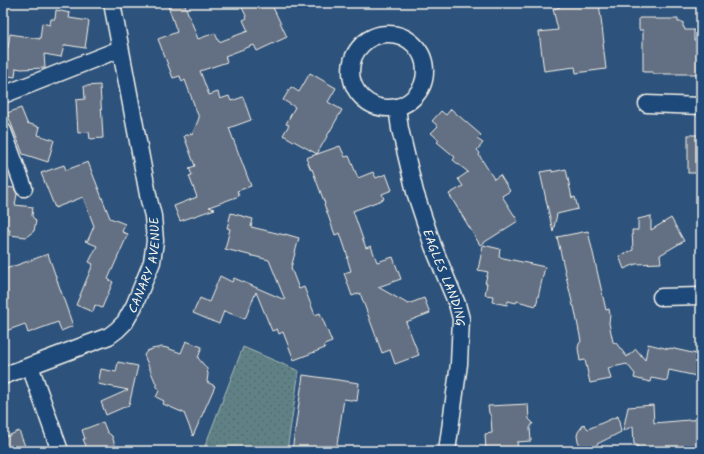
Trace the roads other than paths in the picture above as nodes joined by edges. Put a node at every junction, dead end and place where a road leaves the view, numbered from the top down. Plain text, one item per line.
1 (112, 3) edge
2 (120, 49) junction
3 (3, 95) edge
4 (647, 104) dead end
5 (701, 106) edge
6 (397, 107) junction
7 (3, 131) edge
8 (24, 188) dead end
9 (701, 296) edge
10 (661, 297) dead end
11 (30, 366) junction
12 (3, 376) edge
13 (60, 451) edge
14 (447, 451) edge

1 - 2 street, CANARY AVENUE
2 - 3 street
2 - 11 street, CANARY AVENUE
4 - 5 street
6 - 6 street
6 - 14 street, EAGLES LANDING
7 - 8 street
9 - 10 street
11 - 12 street, CANARY AVENUE
11 - 13 street

